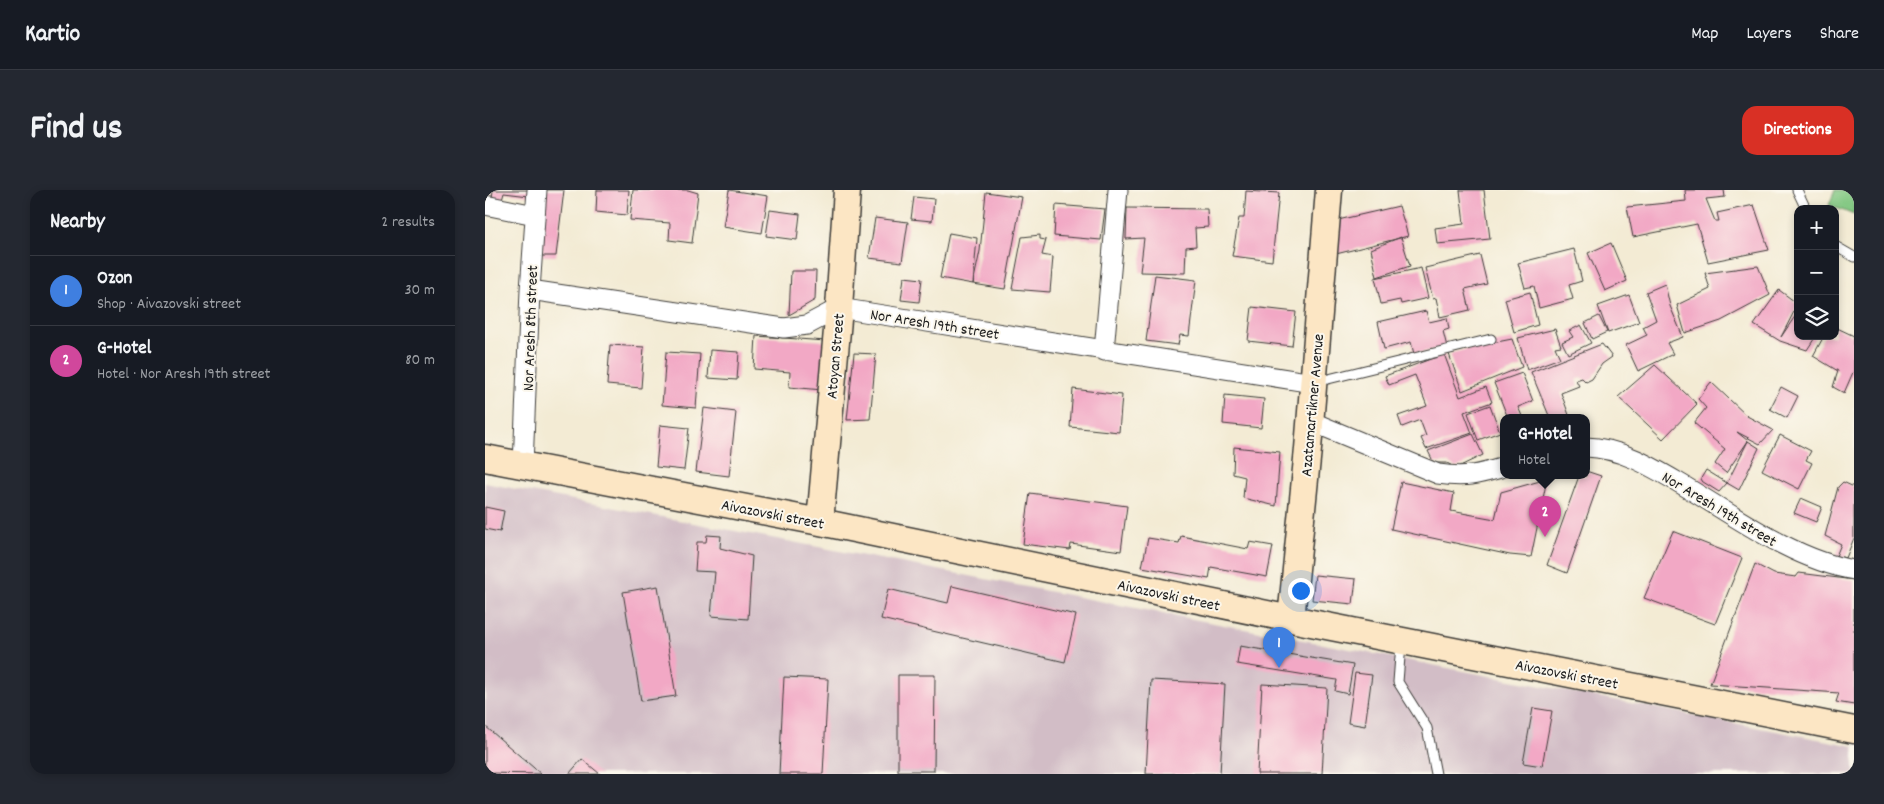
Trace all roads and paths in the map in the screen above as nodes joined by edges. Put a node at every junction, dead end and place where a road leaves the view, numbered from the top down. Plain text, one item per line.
1 (537, 190) edge
2 (847, 190) edge
3 (1118, 190) edge
4 (1329, 190) edge
5 (1797, 190) edge
6 (485, 205) edge
7 (1804, 205) edge
8 (535, 215) junction
9 (1839, 248) edge
10 (1854, 257) edge
11 (530, 290) junction
12 (839, 308) junction
13 (1491, 339) dead end
14 (1104, 351) junction
15 (1313, 383) junction
16 (1310, 421) junction
17 (1590, 446) edge
18 (485, 458) edge
19 (523, 466) junction
20 (1500, 468) edge
21 (819, 522) junction
22 (1854, 570) edge
23 (1291, 620) junction
24 (1401, 641) junction
25 (1854, 730) edge
26 (1436, 774) edge

1 - 8 street, Nor Aresh 8th street
2 - 12 main road, Atoyan Street
3 - 14 street
4 - 15 main road, Azatamartikner Avenue
5 - 7 lane
6 - 8 street
8 - 11 street, Nor Aresh 8th street
9 - 10 lane
11 - 12 street
11 - 19 street, Nor Aresh 8th street
12 - 14 street, Nor Aresh 19th street
12 - 21 main road, Atoyan Street
13 - 15 lane
14 - 15 street, Nor Aresh 19th street
15 - 16 main road, Azatamartikner Avenue
16 - 20 street
16 - 23 main road, Azatamartikner Avenue
17 - 22 street, Nor Aresh 19th street
18 - 19 main road, Aivazovski street
19 - 21 main road, Aivazovski street
21 - 23 main road, Aivazovski street
23 - 24 main road, Aivazovski street
24 - 25 main road, Aivazovski street
24 - 26 lane

